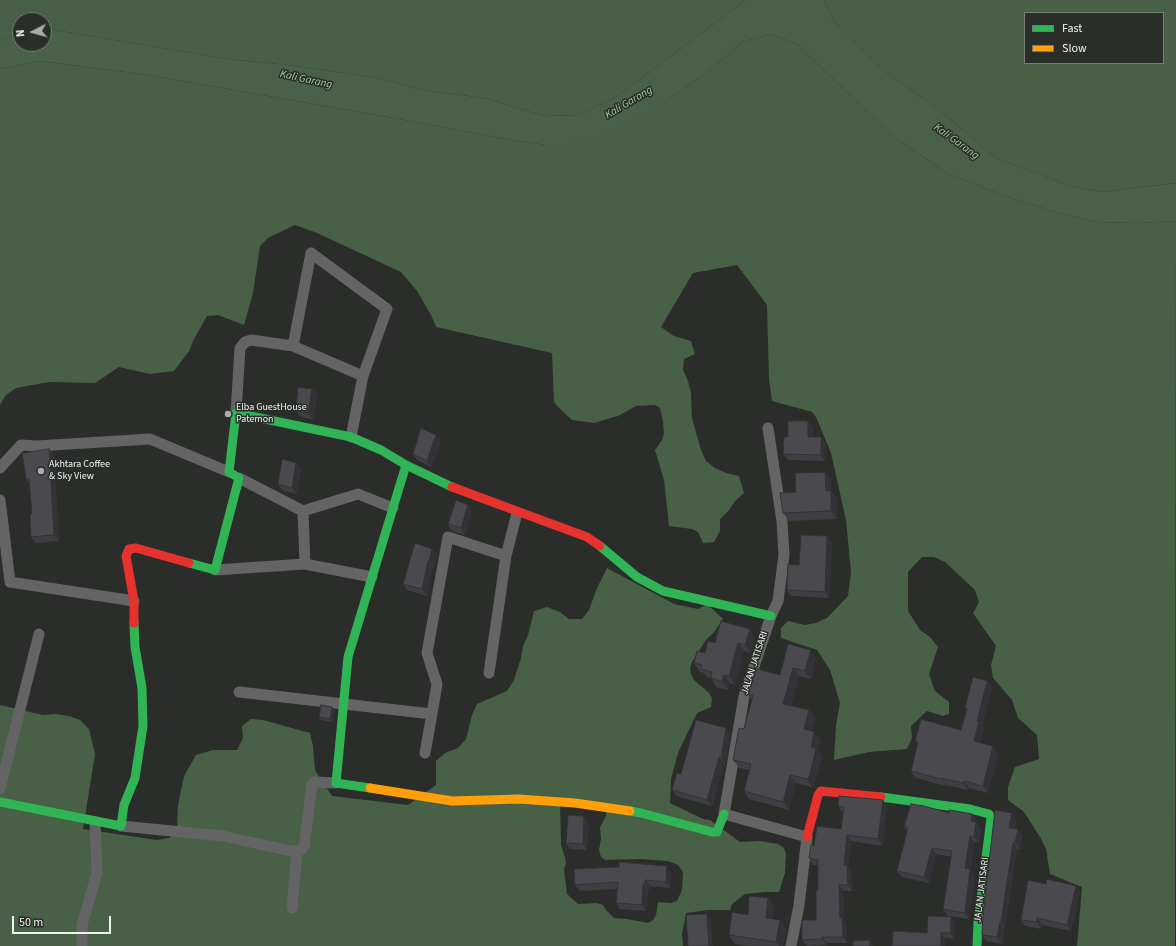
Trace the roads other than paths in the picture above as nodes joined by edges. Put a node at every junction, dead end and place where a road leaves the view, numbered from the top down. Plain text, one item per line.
1 (293, 346) junction
2 (363, 376) junction
3 (236, 413) junction
4 (768, 428) dead end
5 (351, 438) junction
6 (406, 466) junction
7 (0, 468) edge
8 (229, 472) junction
9 (239, 478) junction
10 (0, 500) edge
11 (392, 508) junction
12 (303, 511) junction
13 (517, 512) junction
14 (506, 556) junction
15 (305, 564) junction
16 (214, 570) junction
17 (372, 577) junction
18 (134, 601) junction
19 (771, 616) junction
20 (39, 634) dead end
21 (489, 673) dead end
22 (239, 692) dead end
23 (344, 704) junction
24 (432, 714) junction
25 (425, 753) dead end
26 (336, 783) junction
27 (0, 790) edge
28 (0, 802) edge
29 (724, 814) junction
30 (95, 822) junction
31 (120, 826) junction
32 (807, 837) junction
33 (297, 851) junction
34 (292, 908) dead end
35 (82, 946) edge
36 (791, 946) edge
37 (976, 946) edge

1 - 2 street
1 - 2 street
1 - 3 street
2 - 5 street
3 - 5 street
3 - 8 street
4 - 19 street, JALAN JATISARI
5 - 6 street
6 - 11 street
6 - 13 street
7 - 8 street
8 - 9 street
9 - 12 street
9 - 16 street
10 - 18 street
11 - 12 street
11 - 17 street
12 - 15 street
13 - 14 street
13 - 19 street
14 - 21 street
14 - 24 street
15 - 16 street
15 - 17 street
16 - 18 street
17 - 23 street
18 - 31 street
19 - 29 street, JALAN JATISARI
20 - 27 street
22 - 23 street
23 - 24 street
23 - 26 street
24 - 25 street
26 - 29 street
26 - 33 street
28 - 30 street
29 - 32 street
30 - 31 street
30 - 35 street
31 - 33 street
32 - 36 street, JALAN JATISARI
32 - 37 street, JALAN JATISARI
33 - 34 street

